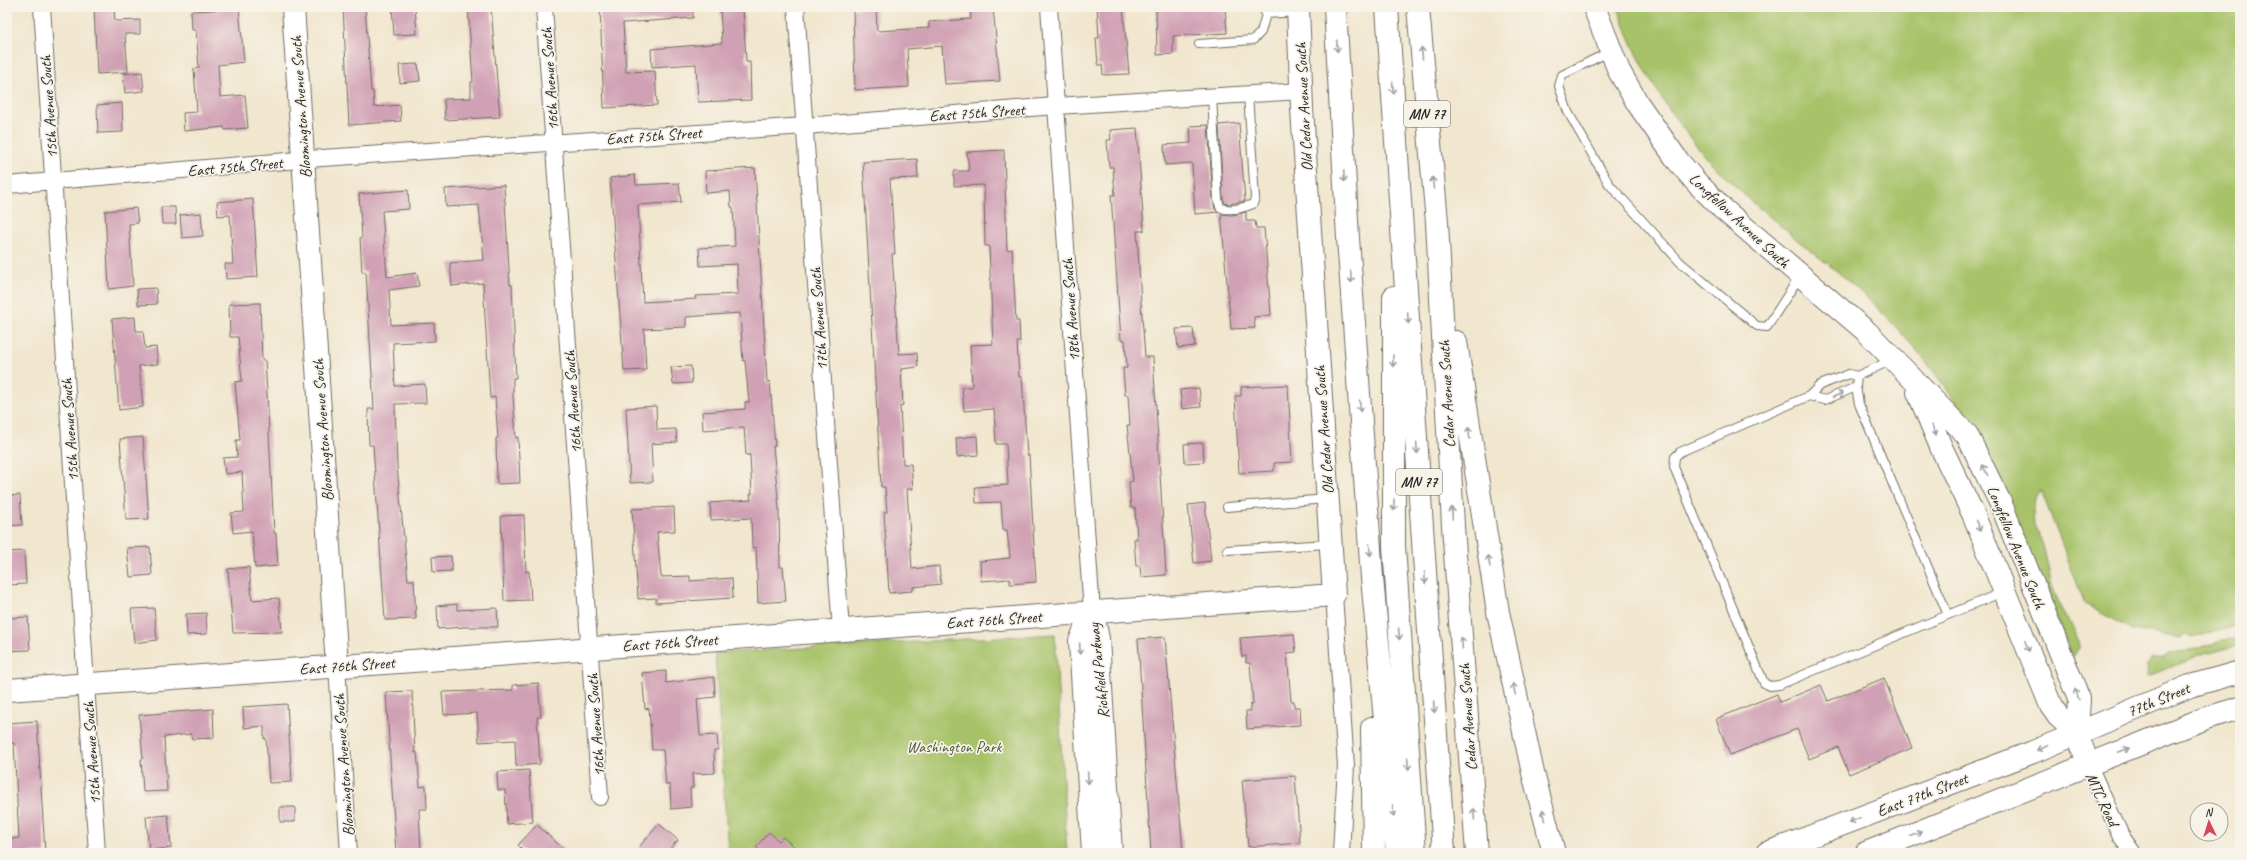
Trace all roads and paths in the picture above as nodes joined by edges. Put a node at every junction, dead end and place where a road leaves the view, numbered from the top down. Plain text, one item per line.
1 (42, 7) edge
2 (293, 7) edge
3 (544, 7) edge
4 (796, 7) edge
5 (1049, 7) edge
6 (1335, 7) edge
7 (1387, 7) edge
8 (1418, 7) edge
9 (1594, 7) edge
10 (1298, 10) edge
11 (1264, 11) edge
12 (1198, 44) dead end
13 (1611, 51) junction
14 (1301, 91) junction
15 (1248, 94) junction
16 (1212, 97) junction
17 (1056, 106) junction
18 (1395, 112) junction
19 (805, 126) junction
20 (554, 142) junction
21 (304, 160) junction
22 (53, 182) junction
23 (7, 185) edge
24 (1436, 222) junction
25 (1801, 275) junction
26 (1894, 360) junction
27 (1857, 376) junction
28 (1914, 382) junction
29 (1856, 387) junction
30 (1809, 396) junction
31 (1328, 499) junction
32 (1227, 507) dead end
33 (1330, 544) junction
34 (1227, 550) dead end
35 (1372, 577) junction
36 (2004, 591) junction
37 (1334, 595) junction
38 (1092, 612) junction
39 (1948, 615) junction
40 (841, 630) junction
41 (590, 648) junction
42 (337, 666) junction
43 (2240, 672) edge
44 (86, 684) junction
45 (7, 690) edge
46 (2240, 708) edge
47 (2077, 733) junction
48 (2088, 764) junction
49 (600, 797) dead end
50 (97, 853) edge
51 (349, 853) edge
52 (1093, 853) edge
53 (1111, 853) edge
54 (1341, 853) edge
55 (1374, 853) edge
56 (1397, 853) edge
57 (1415, 853) edge
58 (1444, 853) edge
59 (1477, 853) edge
60 (1554, 853) edge
61 (1766, 853) edge
62 (1866, 853) edge
63 (2133, 853) edge

1 - 22 street, 15th Avenue South
2 - 21 main road, Bloomington Avenue South
3 - 20 street, 16th Avenue South
4 - 19 street, 17th Avenue South
5 - 17 street, 18th Avenue South
6 -> 35 main road
7 -> 18 main road, Cedar Avenue South / MN 77
24 -> 8 main road, Cedar Avenue South / MN 77
9 - 13 main road, Longfellow Avenue South
10 - 11 lane
10 - 14 main road, Old Cedar Avenue South
11 - 12 lane
13 - 25 main road, Longfellow Avenue South
13 - 25 lane
14 - 15 street, East 75th Street
14 - 31 main road, Old Cedar Avenue South
15 - 16 street, East 75th Street
15 - 16 lane
16 - 17 street, East 75th Street
17 - 19 street, East 75th Street
17 - 38 street, 18th Avenue South
18 -> 57 main road
18 -> 58 main road, Cedar Avenue South / MN 77
19 - 20 street, East 75th Street
19 - 40 street, 17th Avenue South
20 - 21 street, East 75th Street
20 - 41 street, 16th Avenue South
21 - 22 street, East 75th Street
21 - 42 main road, Bloomington Avenue South
22 - 23 street, East 75th Street
22 - 44 street, 15th Avenue South
59 -> 24 main road, Cedar Avenue South / MN 77
60 -> 24 main road
25 - 26 main road, Longfellow Avenue South
26 - 27 lane
26 - 28 main road, Longfellow Avenue South
27 - 29 lane
27 - 30 lane
28 -> 36 main road, Longfellow Avenue South
47 -> 28 main road, Longfellow Avenue South
30 -> 29 lane
29 - 39 lane
30 - 39 lane
31 - 32 lane
31 - 33 main road, Old Cedar Avenue South
33 - 34 lane
33 - 37 main road, Old Cedar Avenue South
35 - 55 main road
35 -> 56 main road
36 - 39 lane
36 -> 47 main road, Longfellow Avenue South
37 - 38 main road, East 76th Street
37 - 54 street, Old Cedar Avenue South
38 - 40 main road, East 76th Street
38 -> 52 main road, Richfield Parkway
38 - 53 main road, Richfield Parkway
40 - 41 main road, East 76th Street
41 - 42 main road, East 76th Street
41 - 49 street, 16th Avenue South
42 - 44 main road, East 76th Street
42 - 51 street, Bloomington Avenue South
43 - 47 main road, 77th Street
44 - 45 main road, East 76th Street
44 - 50 street, 15th Avenue South
48 -> 46 main road
47 - 48 main road, Longfellow Avenue South
47 -> 61 main road, East 77th Street
62 -> 48 main road
48 - 63 street, MTC Road

